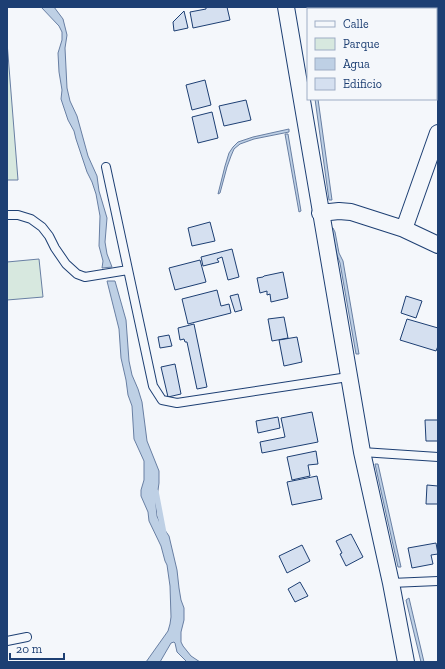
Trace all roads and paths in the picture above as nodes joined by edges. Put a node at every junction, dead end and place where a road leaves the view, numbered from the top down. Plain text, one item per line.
1 (286, 7) edge
2 (438, 132) edge
3 (106, 167) dead end
4 (320, 213) junction
5 (7, 215) edge
6 (404, 229) junction
7 (438, 245) edge
8 (128, 270) junction
9 (348, 377) junction
10 (362, 452) junction
11 (438, 457) edge
12 (438, 581) edge
13 (391, 583) junction
14 (26, 637) dead end
15 (7, 641) edge
16 (406, 662) edge

1 - 4 street
2 - 6 street
3 - 8 lane
4 - 6 street
4 - 9 street
5 - 8 lane
6 - 7 street
8 - 9 lane
9 - 10 street
10 - 11 lane
10 - 13 street
12 - 13 lane
13 - 16 street
14 - 15 lane

